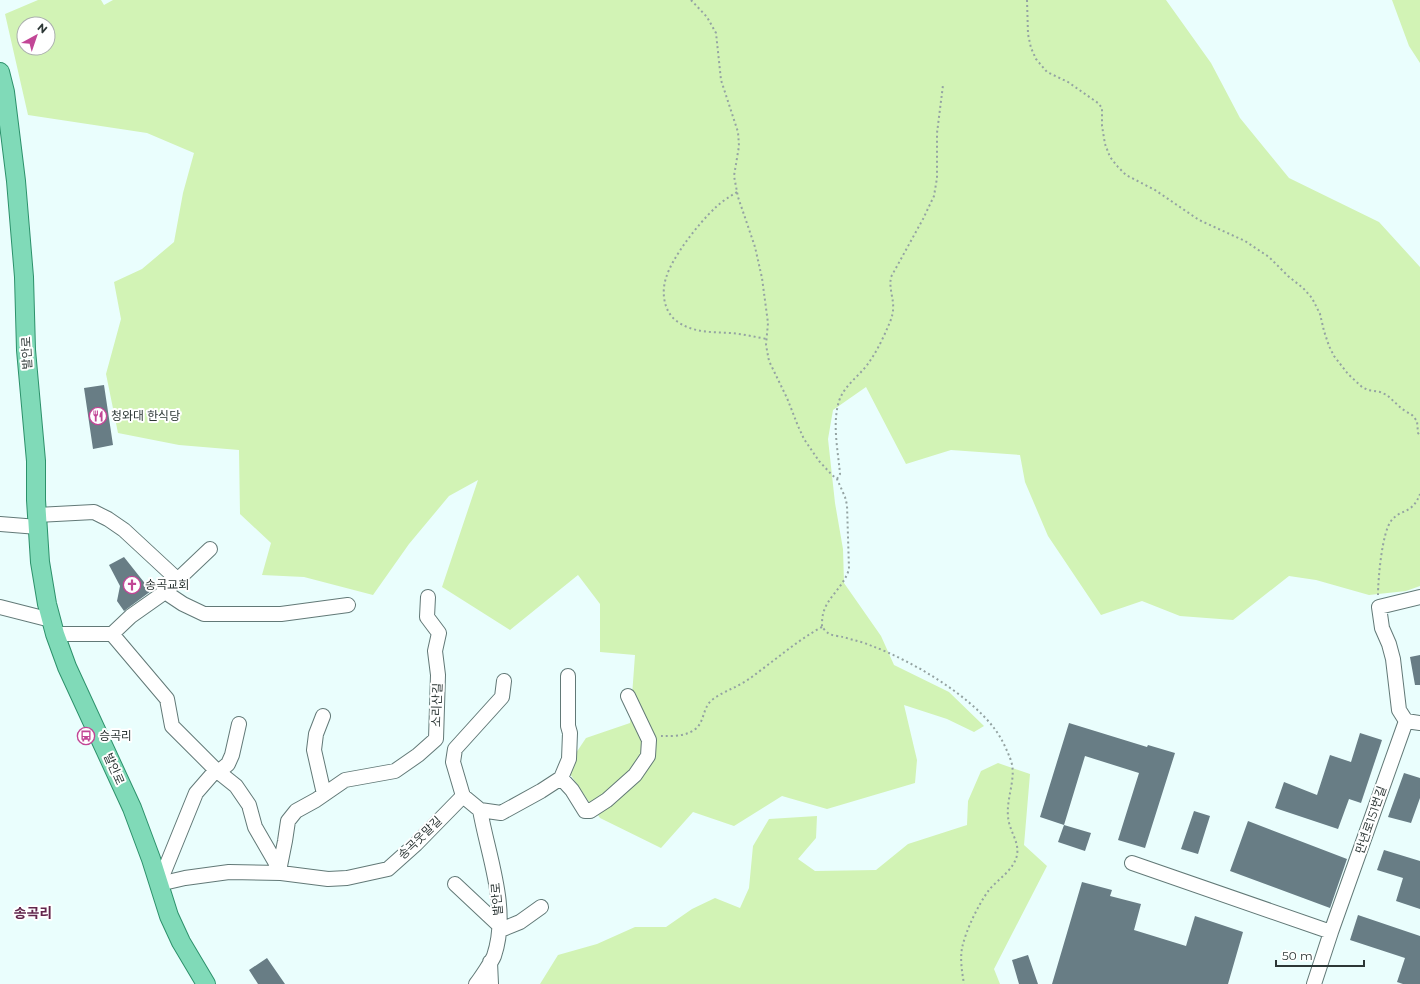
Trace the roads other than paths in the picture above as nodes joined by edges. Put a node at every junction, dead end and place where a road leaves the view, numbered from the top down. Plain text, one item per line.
1 (0, 72) edge
2 (37, 521) junction
3 (0, 524) edge
4 (210, 548) dead end
5 (178, 580) junction
6 (166, 592) junction
7 (428, 597) dead end
8 (1420, 597) edge
9 (348, 605) dead end
10 (0, 607) edge
11 (53, 627) junction
12 (112, 634) junction
13 (568, 676) dead end
14 (504, 681) dead end
15 (628, 696) dead end
16 (323, 716) dead end
17 (1406, 721) junction
18 (1420, 723) edge
19 (239, 724) dead end
20 (216, 770) junction
21 (561, 778) junction
22 (324, 794) junction
23 (462, 796) junction
24 (480, 810) junction
25 (1132, 863) dead end
26 (281, 873) junction
27 (159, 884) junction
28 (455, 884) dead end
29 (541, 907) dead end
30 (500, 924) junction
31 (1332, 932) junction
32 (490, 961) junction
33 (206, 984) edge
34 (476, 984) edge
35 (491, 984) edge
36 (1314, 984) edge

1 - 2 main road, 발안로
2 - 3 street
2 - 5 street
2 - 11 main road, 발안로
4 - 5 street
5 - 6 street
6 - 9 street
6 - 12 street
7 - 22 street, 소리산길
8 - 17 street
10 - 11 street
11 - 12 street
11 - 27 main road, 발안로
12 - 20 street
13 - 21 street
14 - 23 street
15 - 21 street
16 - 22 street
17 - 18 street
17 - 31 street, 만년로151번길
19 - 20 street
20 - 26 street
20 - 27 street
21 - 24 street
22 - 26 street, 소리산길
23 - 24 street
23 - 26 street, 송곡웃말길
24 - 30 street, 발안로
25 - 31 street
26 - 27 street, 송곡웃말길
27 - 33 main road, 발안로
28 - 30 street
29 - 30 street
30 - 32 street, 발안로
31 - 36 street, 만년로151번길
32 - 34 street, 발안로
32 - 35 street

